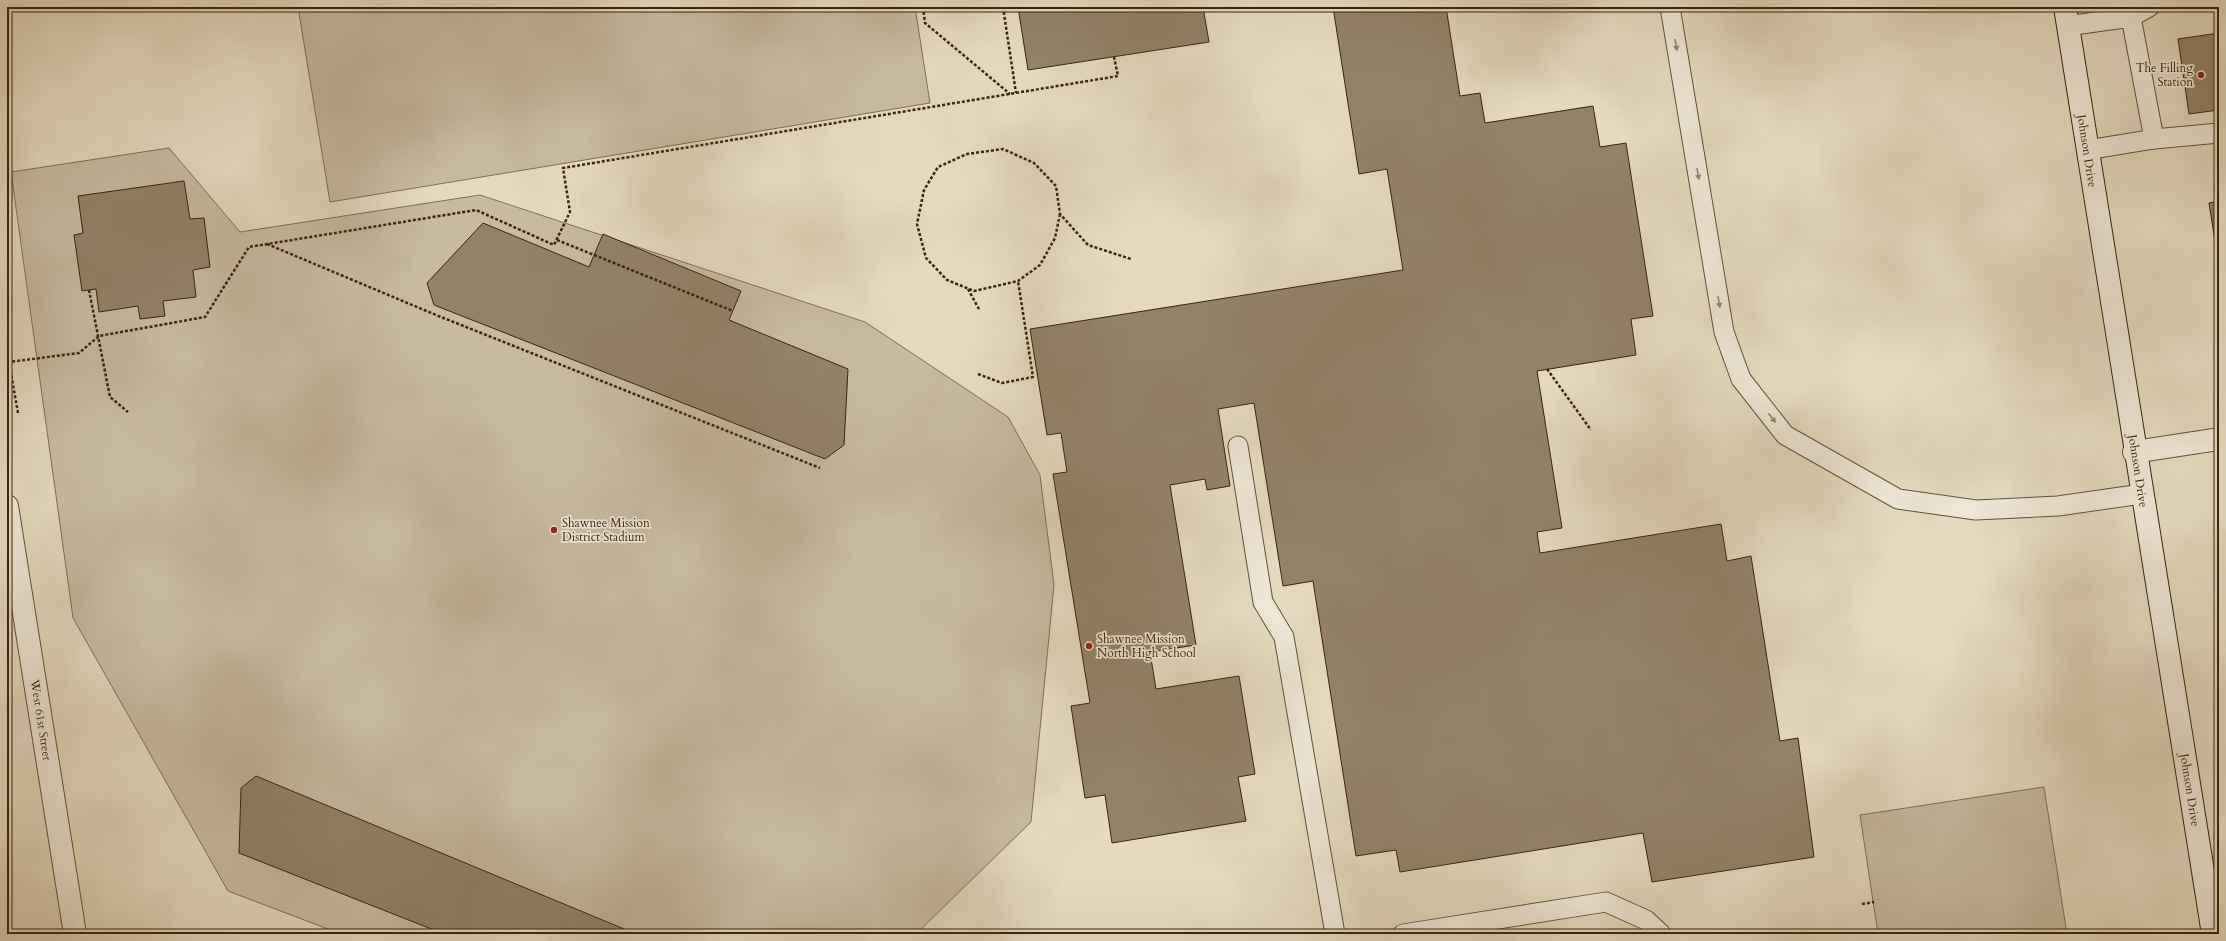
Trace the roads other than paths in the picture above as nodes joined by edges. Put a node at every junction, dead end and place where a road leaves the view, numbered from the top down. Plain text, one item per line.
1 (1670, 7) edge
2 (2149, 7) edge
3 (2066, 16) edge
4 (2131, 17) junction
5 (2219, 134) edge
6 (2154, 139) junction
7 (2087, 150) junction
8 (2219, 439) edge
9 (1238, 446) dead end
10 (2134, 452) junction
11 (2142, 494) junction
12 (7, 506) edge
13 (75, 934) edge
14 (1335, 934) edge
15 (1403, 934) edge
16 (1661, 934) edge
17 (2213, 934) edge

1 -> 11 lane
2 - 4 lane
3 - 4 lane
3 - 7 main road, Johnson Drive
4 - 6 lane
5 - 6 lane
6 - 7 lane
7 - 10 main road, Johnson Drive
8 - 10 main road
9 - 14 lane
10 - 11 main road, Johnson Drive
11 - 17 main road, Johnson Drive
12 - 13 main road, West 61st Street
15 - 16 lane

